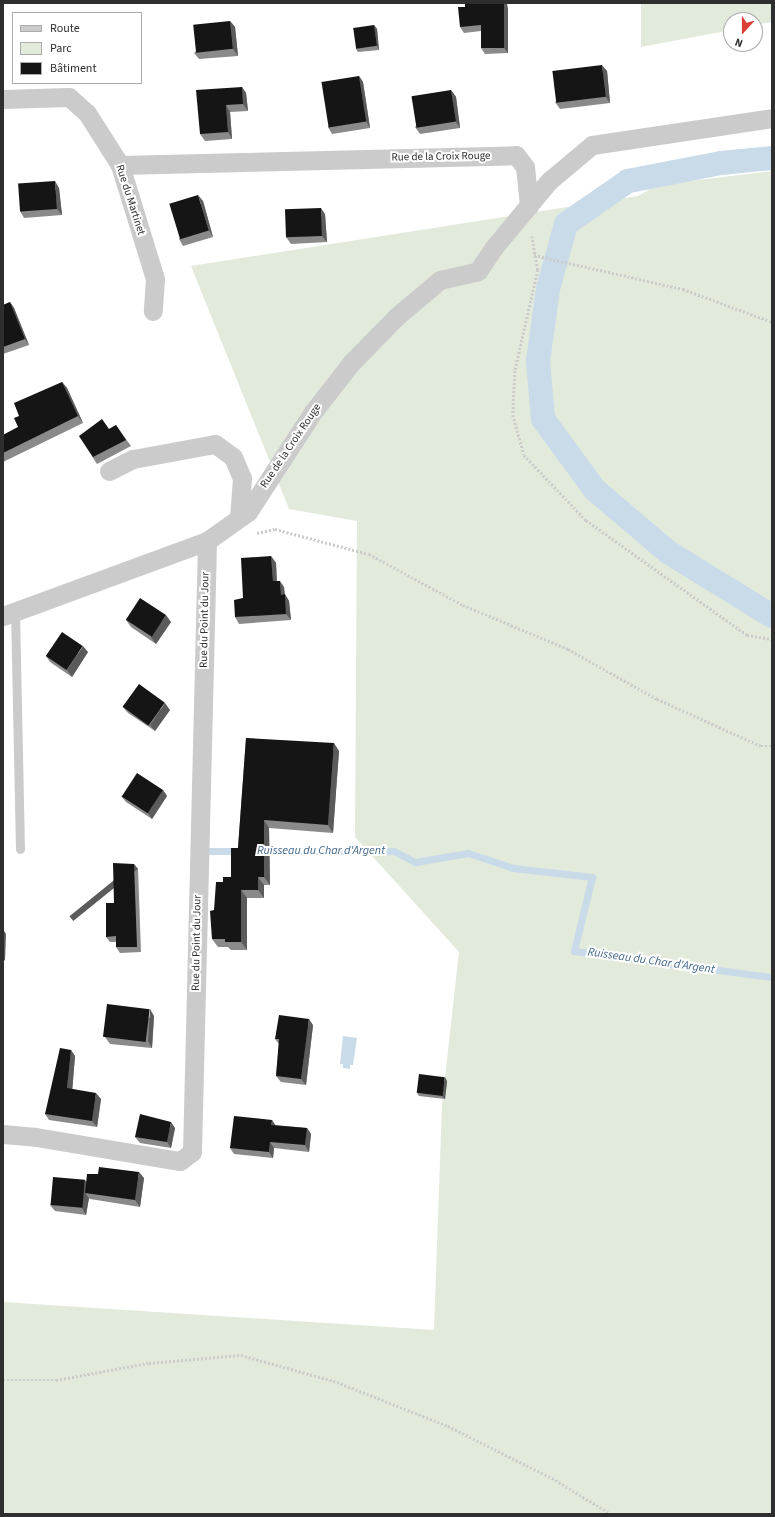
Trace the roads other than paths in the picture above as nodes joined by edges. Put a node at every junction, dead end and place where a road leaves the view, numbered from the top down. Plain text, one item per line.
1 (3, 99) edge
2 (772, 118) edge
3 (120, 165) junction
4 (529, 206) junction
5 (153, 311) dead end
6 (109, 471) dead end
7 (232, 523) junction
8 (207, 541) junction
9 (9, 613) edge
10 (20, 849) dead end
11 (3, 1134) edge

1 - 3 street, Rue du Martinet
2 - 4 street, Rue de la Croix Rouge
3 - 4 street, Rue de la Croix Rouge
3 - 5 street, Rue du Martinet
4 - 7 street, Rue de la Croix Rouge
6 - 7 street
7 - 8 street, Rue de la Croix Rouge
8 - 9 street, Rue de la Croix Rouge
8 - 11 street, Rue du Point du Jour
9 - 10 lane

